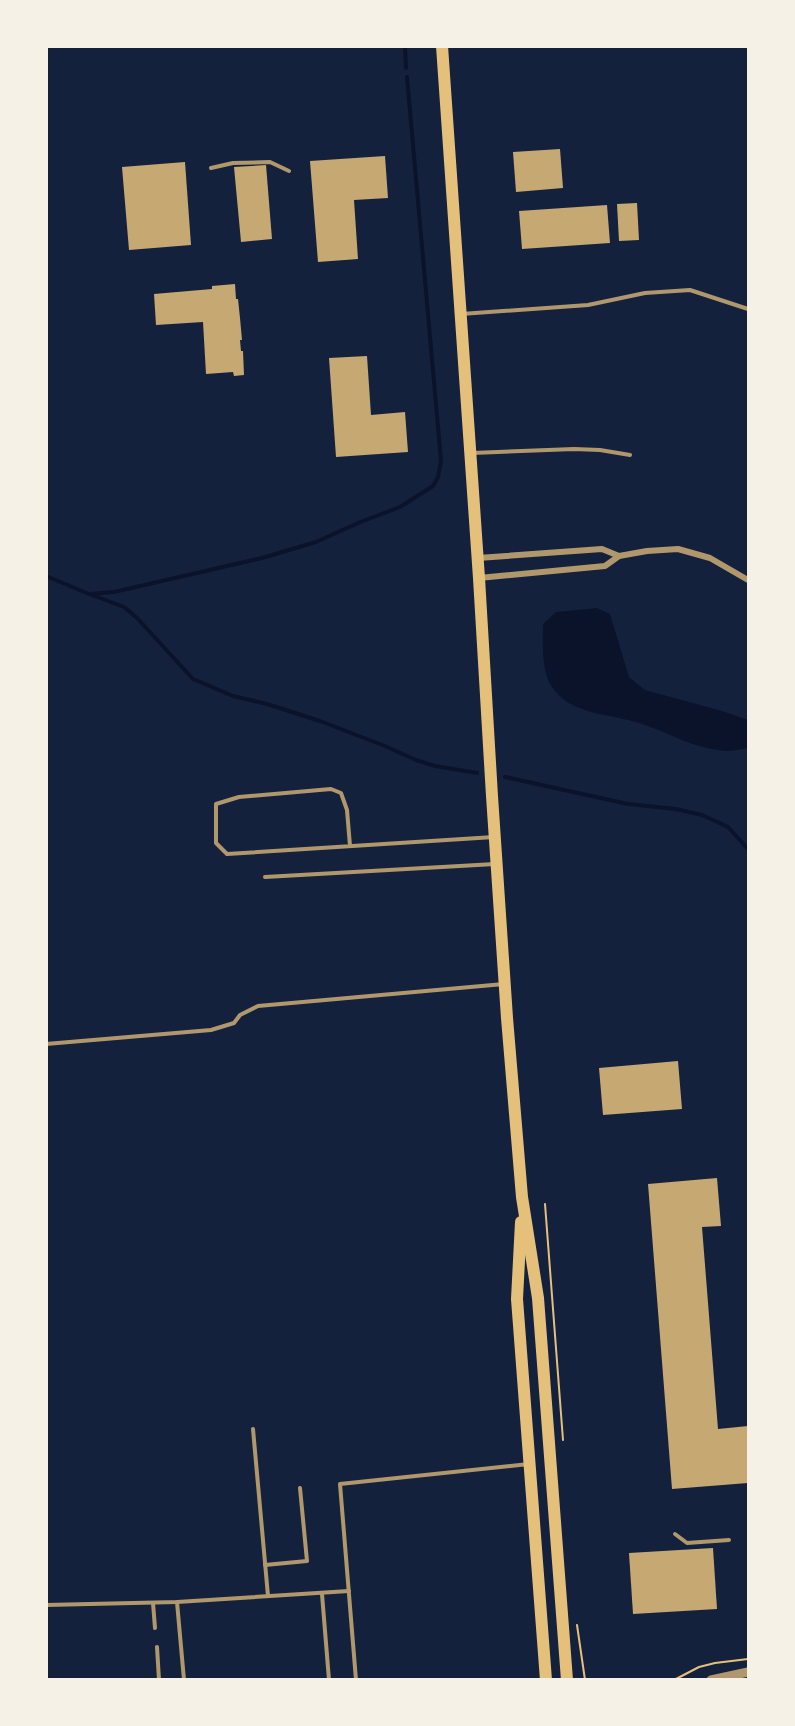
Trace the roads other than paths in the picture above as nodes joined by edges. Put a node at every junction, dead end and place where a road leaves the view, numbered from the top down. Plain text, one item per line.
1 (442, 46) edge
2 (211, 168) dead end
3 (289, 171) dead end
4 (748, 309) edge
5 (461, 314) junction
6 (470, 453) junction
7 (630, 455) dead end
8 (619, 556) junction
9 (478, 558) junction
10 (479, 578) junction
11 (748, 580) edge
12 (495, 837) junction
13 (350, 846) junction
14 (496, 864) junction
15 (265, 877) dead end
16 (504, 984) junction
17 (46, 1044) edge
18 (522, 1197) junction
19 (253, 1429) dead end
20 (529, 1463) junction
21 (300, 1488) dead end
22 (675, 1534) dead end
23 (729, 1540) dead end
24 (265, 1564) junction
25 (349, 1591) junction
26 (322, 1593) junction
27 (268, 1596) junction
28 (177, 1602) junction
29 (153, 1603) junction
30 (46, 1605) edge
31 (155, 1628) dead end
32 (157, 1647) dead end
33 (748, 1672) edge
34 (159, 1680) edge
35 (184, 1680) edge
36 (329, 1680) edge
37 (356, 1680) edge
38 (546, 1680) edge
39 (567, 1680) edge
40 (711, 1680) edge

1 - 5 main road
2 - 3 lane
4 - 5 lane
5 - 6 main road
6 - 7 lane
6 - 9 main road
8 - 9 street
8 - 10 street
8 - 11 street
9 - 10 main road
10 - 12 main road
12 - 13 lane
12 - 14 main road
13 - 13 lane
14 - 15 lane
14 - 16 main road
16 - 17 lane
16 - 18 main road
18 - 20 main road
18 - 39 main road
19 - 24 lane
20 - 25 lane
20 - 38 main road
21 - 24 lane
22 - 23 lane
24 - 27 lane
25 - 26 lane
25 - 37 lane
26 - 27 lane
26 - 36 lane
27 - 28 lane
28 - 29 lane
28 - 35 lane
29 - 30 lane
29 - 31 lane
32 - 34 lane
33 - 40 street

